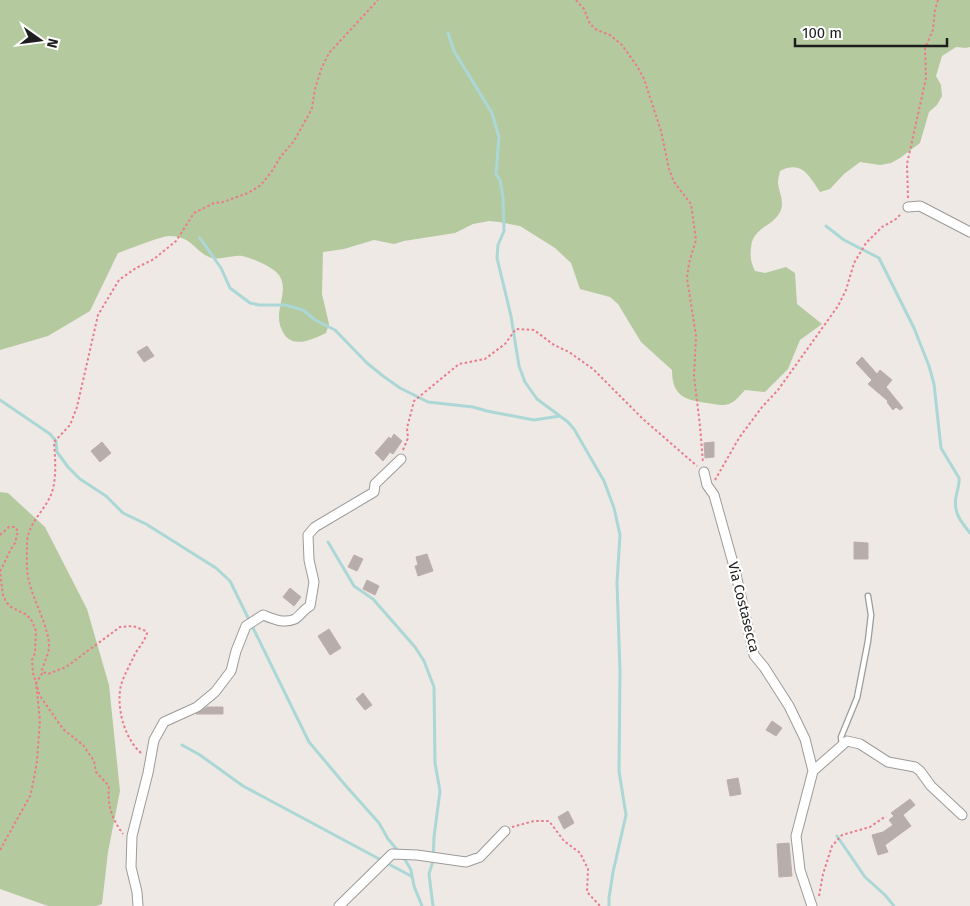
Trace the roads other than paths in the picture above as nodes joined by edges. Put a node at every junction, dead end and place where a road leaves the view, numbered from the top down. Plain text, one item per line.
1 (908, 207) road end
2 (970, 232) edge
3 (401, 459) road end
4 (704, 472) road end
5 (868, 596) dead end
6 (842, 744) junction
7 (813, 771) junction
8 (962, 815) dead end
9 (505, 831) road end
10 (816, 903) edge
11 (138, 906) edge
12 (339, 906) edge

1 - 2 street
3 - 11 street
4 - 7 street, Via Costasecca
5 - 6 lane
6 - 7 street
6 - 8 street
7 - 10 street, Via Costasecca
9 - 12 street

